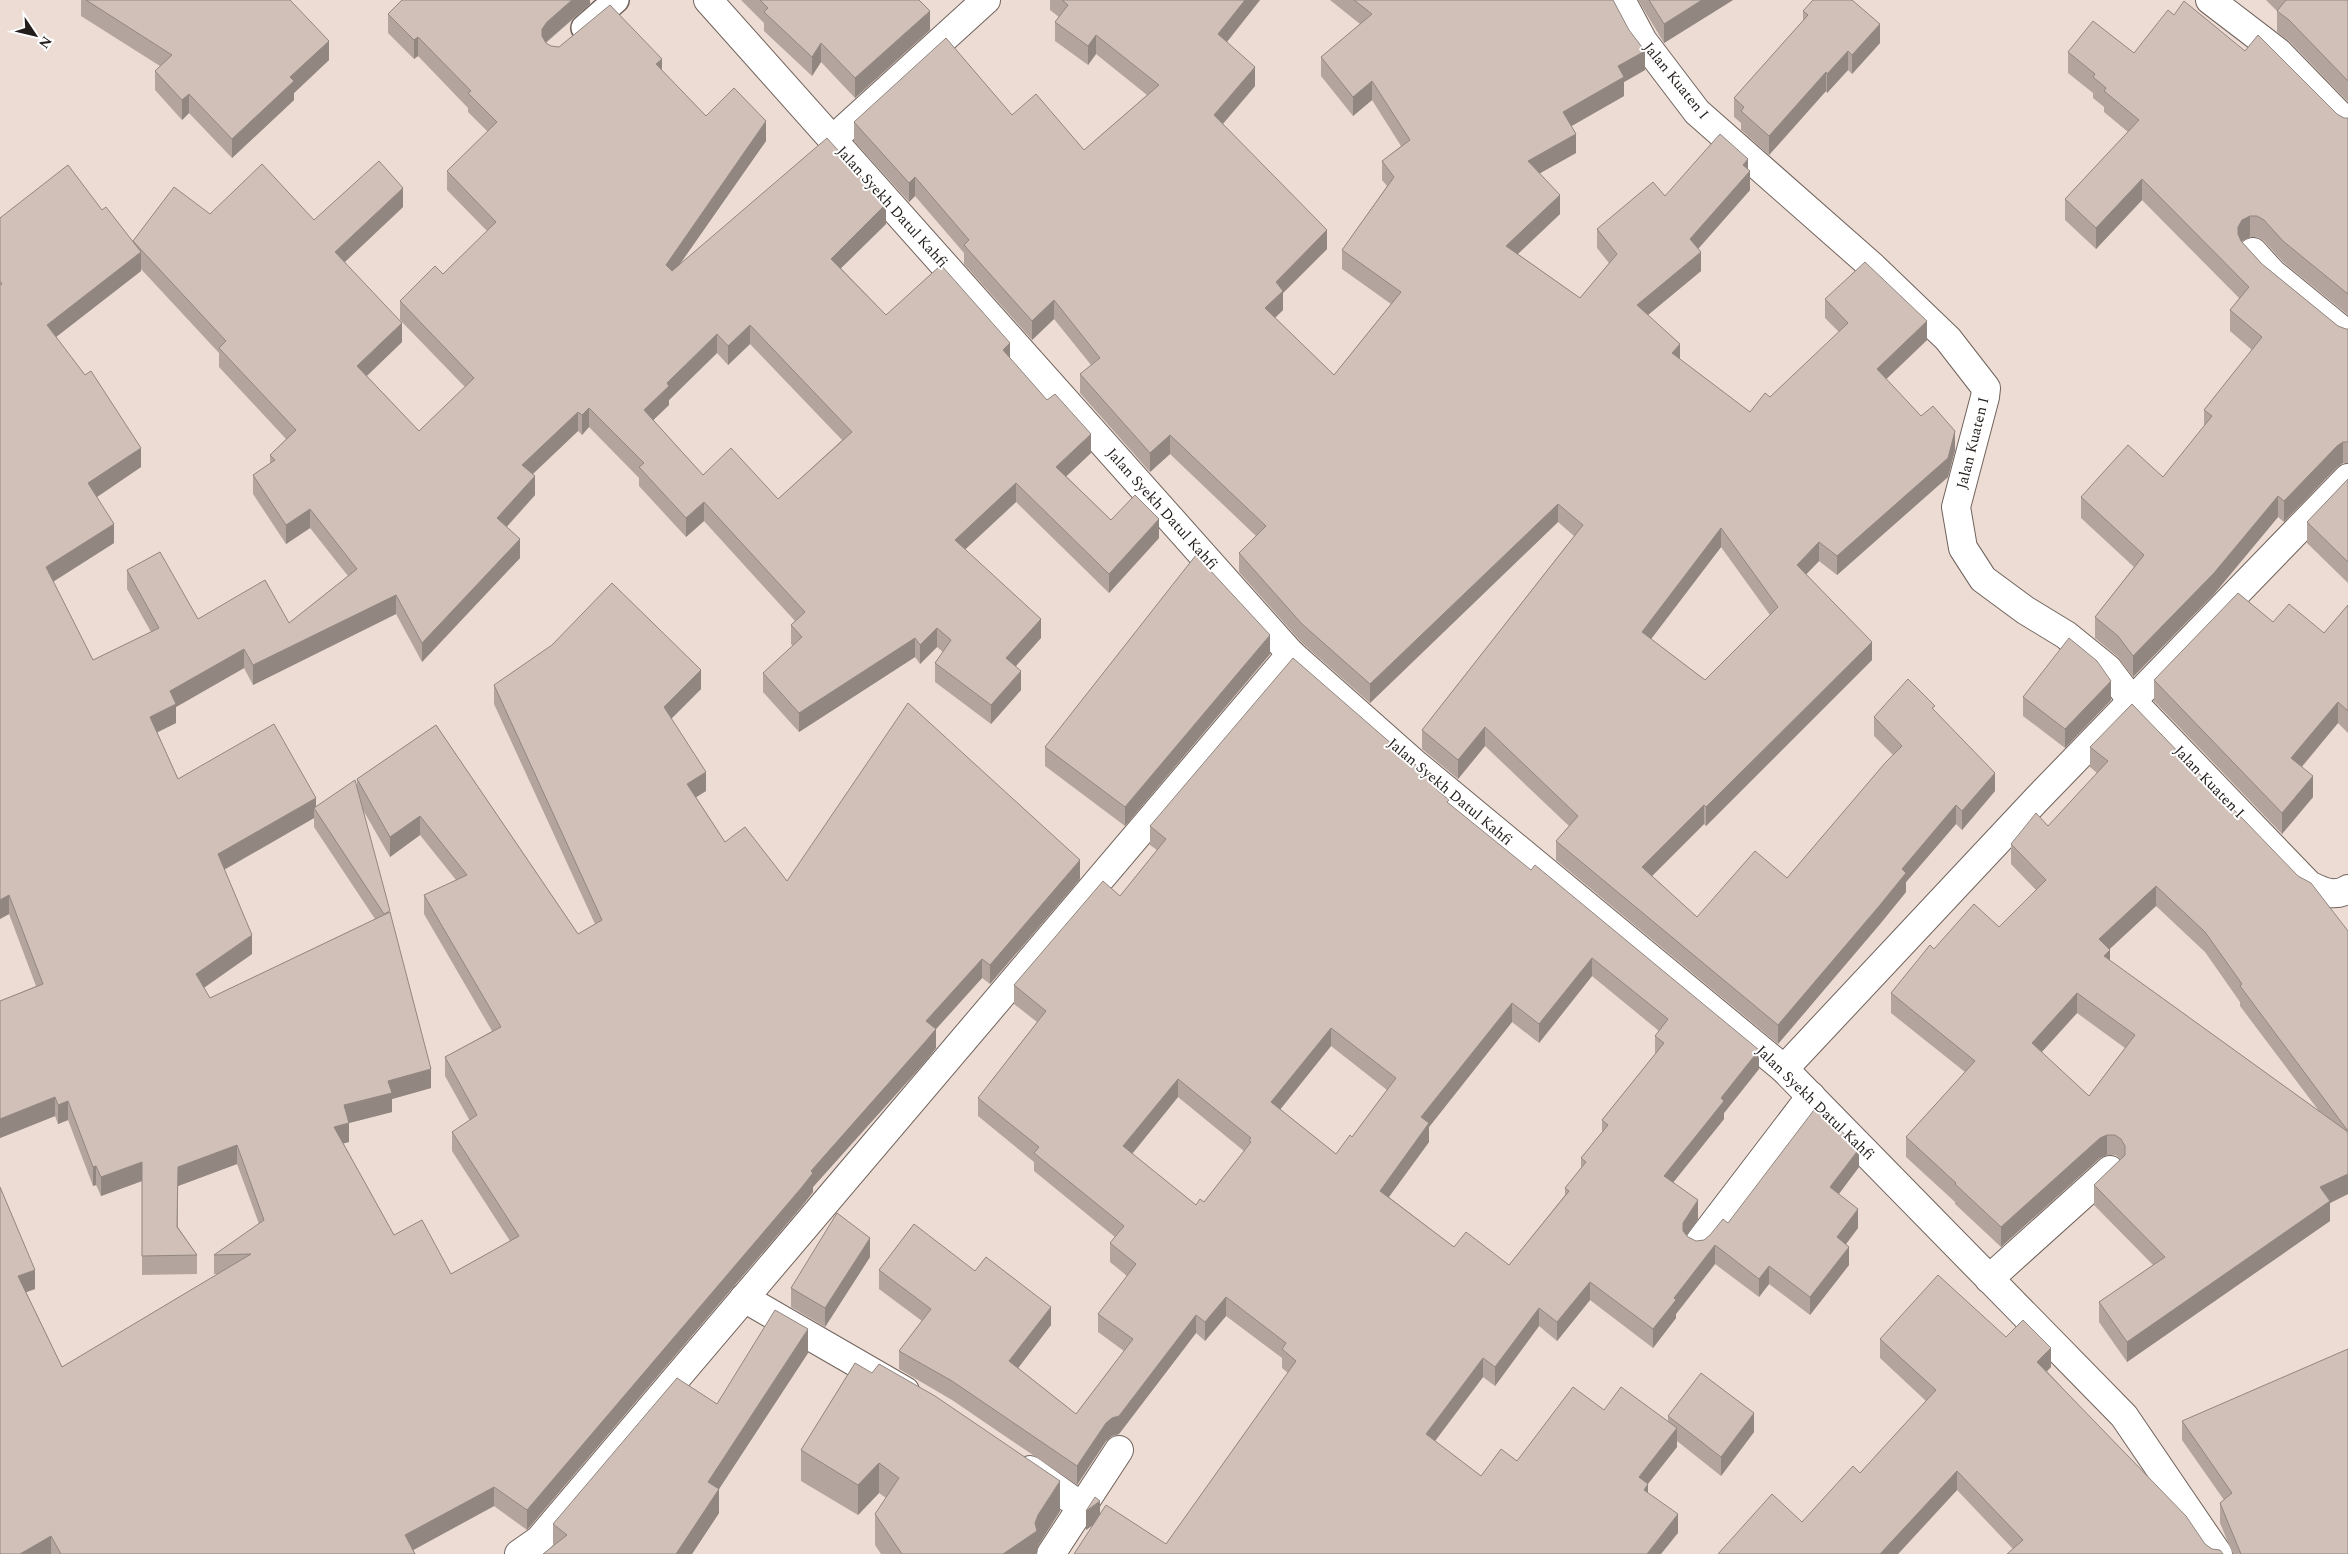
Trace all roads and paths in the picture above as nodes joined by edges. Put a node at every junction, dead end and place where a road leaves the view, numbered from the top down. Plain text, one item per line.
1 (616, 0) edge
2 (708, 0) edge
3 (986, 0) edge
4 (1621, 0) edge
5 (2210, 0) edge
6 (564, 45) edge
7 (2348, 124) edge
8 (832, 140) junction
9 (2253, 252) edge
10 (2348, 335) edge
11 (2348, 478) edge
12 (1291, 654) junction
13 (2132, 701) junction
14 (2348, 890) edge
15 (1784, 1069) junction
16 (1811, 1096) junction
17 (2110, 1170) edge
18 (1698, 1244) edge
19 (1989, 1279) junction
20 (744, 1298) junction
21 (927, 1403) edge
22 (1119, 1450) dead end
23 (1008, 1456) edge
24 (1082, 1507) junction
25 (519, 1554) edge
26 (1052, 1554) edge
27 (2218, 1554) edge

1 - 6 lane
2 - 8 street, Jalan Syekh Datul Kahfi
3 - 8 street
4 - 13 street, Jalan Kuaten I
5 - 7 street
8 - 12 street, Jalan Syekh Datul Kahfi
9 - 10 street
11 - 13 street
12 - 15 street, Jalan Syekh Datul Kahfi
12 - 20 street
13 - 14 street, Jalan Kuaten I
13 - 15 street
15 - 16 street, Jalan Syekh Datul Kahfi
16 - 18 street
16 - 19 street, Jalan Syekh Datul Kahfi
17 - 19 street
19 - 27 street, Jalan Syekh Datul Kahfi
20 - 21 street
20 - 25 street
22 - 24 street
23 - 24 street
24 - 26 street

